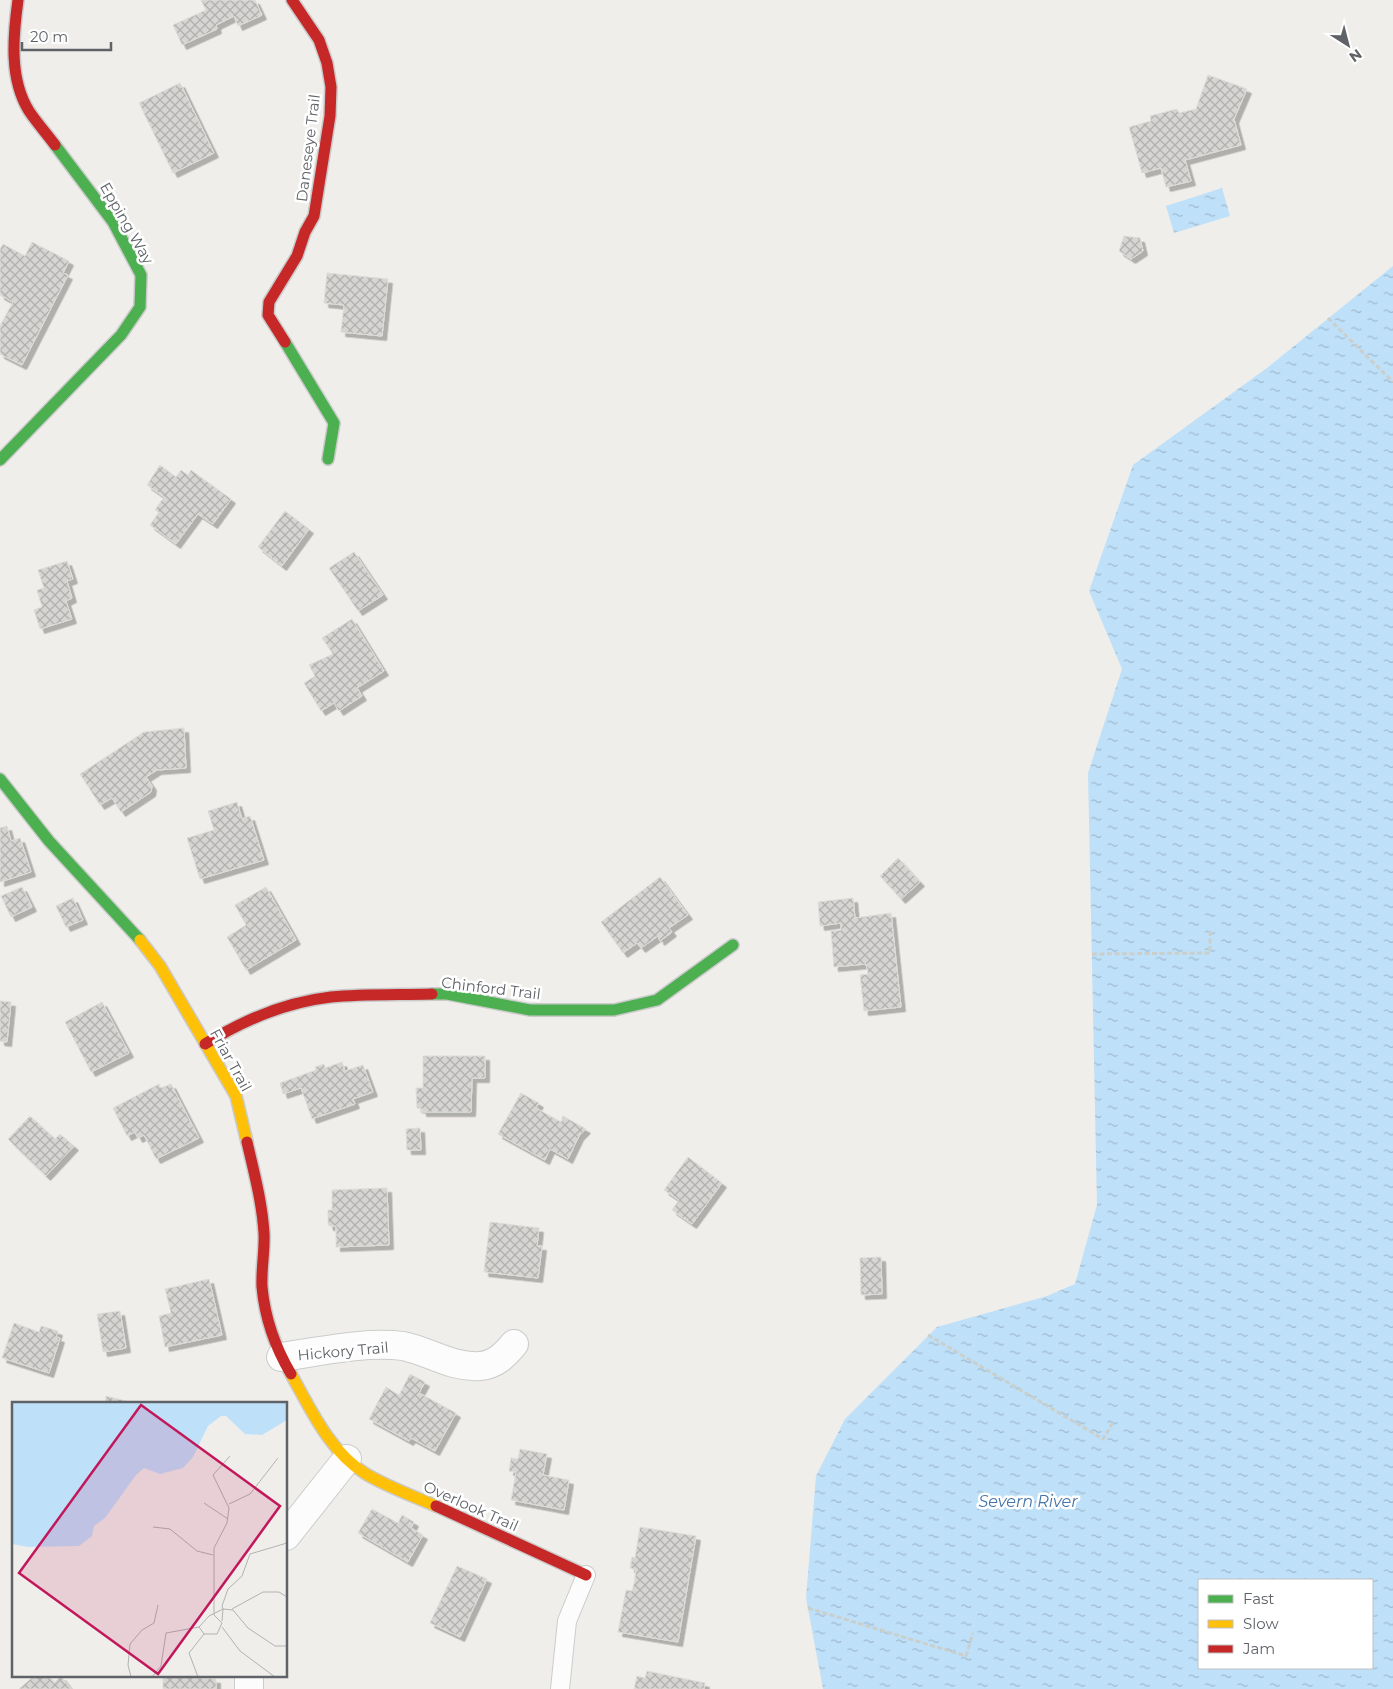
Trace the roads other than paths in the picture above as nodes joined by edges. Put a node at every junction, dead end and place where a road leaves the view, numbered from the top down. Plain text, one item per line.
1 (18, 0) edge
2 (292, 0) edge
3 (328, 459) dead end
4 (0, 460) edge
5 (0, 779) edge
6 (733, 945) dead end
7 (205, 1044) junction
8 (514, 1344) dead end
9 (281, 1357) junction
10 (347, 1459) junction
11 (288, 1533) edge
12 (586, 1575) joint
13 (249, 1676) edge
14 (249, 1689) edge
15 (560, 1689) edge

1 - 4 street, Epping Way
2 - 3 street, Daneseye Trail
5 - 7 street, Friar Trail
6 - 7 street, Chinford Trail
7 - 9 street, Friar Trail
8 - 9 street, Hickory Trail
9 - 10 street, Friar Trail
10 - 11 street
10 - 12 street, Overlook Trail
12 - 15 lane
13 - 14 street

